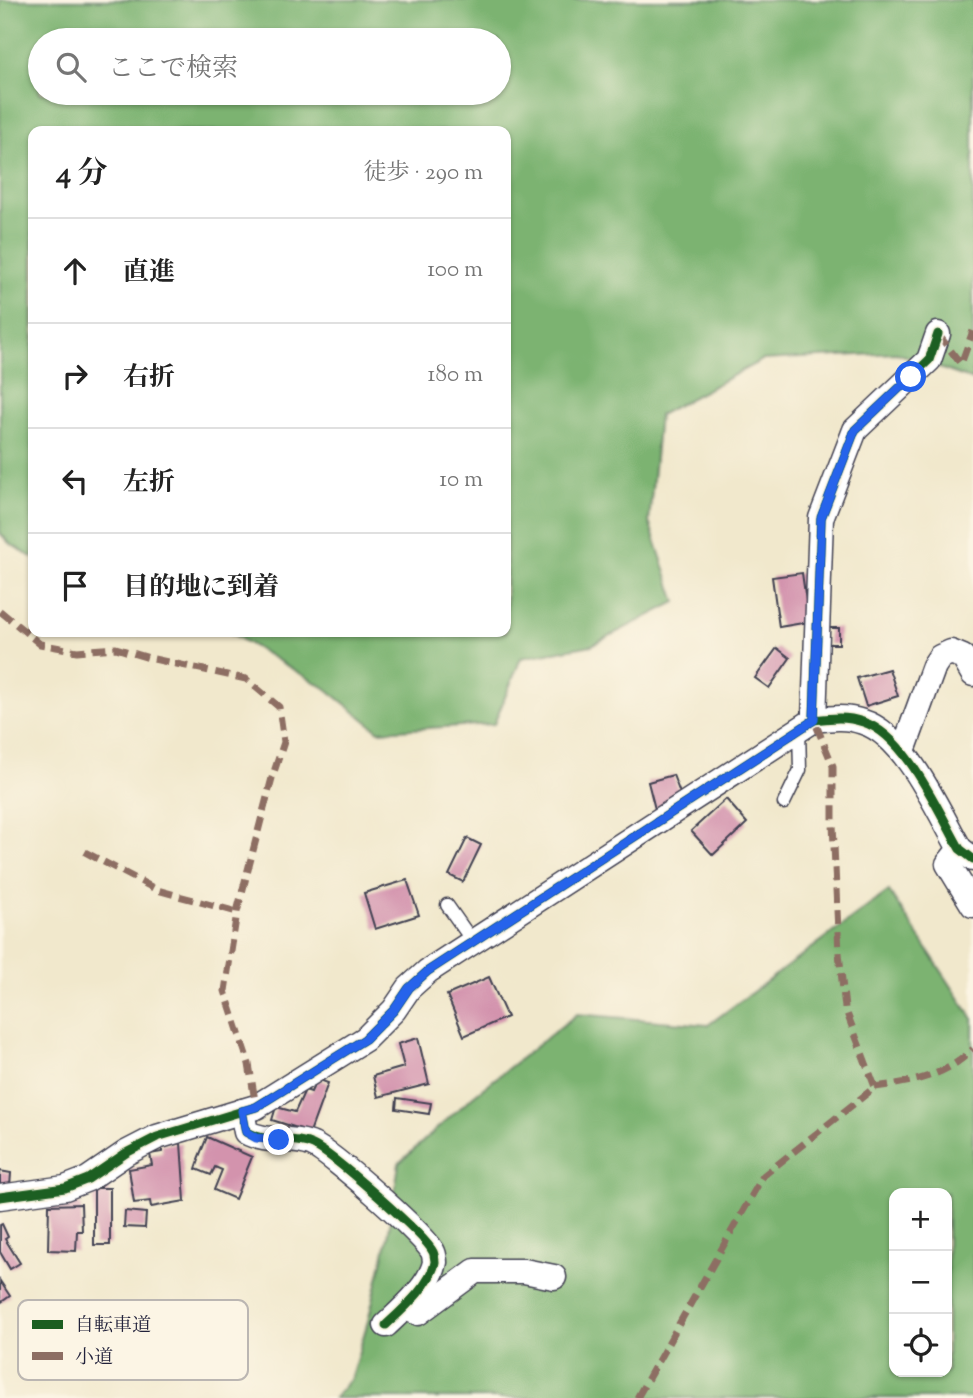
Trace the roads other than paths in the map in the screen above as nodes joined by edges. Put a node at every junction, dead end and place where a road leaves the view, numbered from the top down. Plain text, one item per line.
1 (938, 334) dead end
2 (973, 674) edge
3 (807, 724) junction
4 (903, 751) junction
5 (784, 803) dead end
6 (966, 854) edge
7 (447, 905) dead end
8 (973, 905) edge
9 (473, 942) junction
10 (242, 1111) junction
11 (0, 1197) edge
12 (554, 1277) dead end
13 (404, 1308) junction
14 (386, 1325) dead end

1 - 3 street
2 - 4 street
3 - 4 street
3 - 5 lane
3 - 9 street
4 - 6 street
6 - 8 street
7 - 9 lane
9 - 10 street
10 - 11 street
10 - 13 street
12 - 13 street
13 - 14 street

